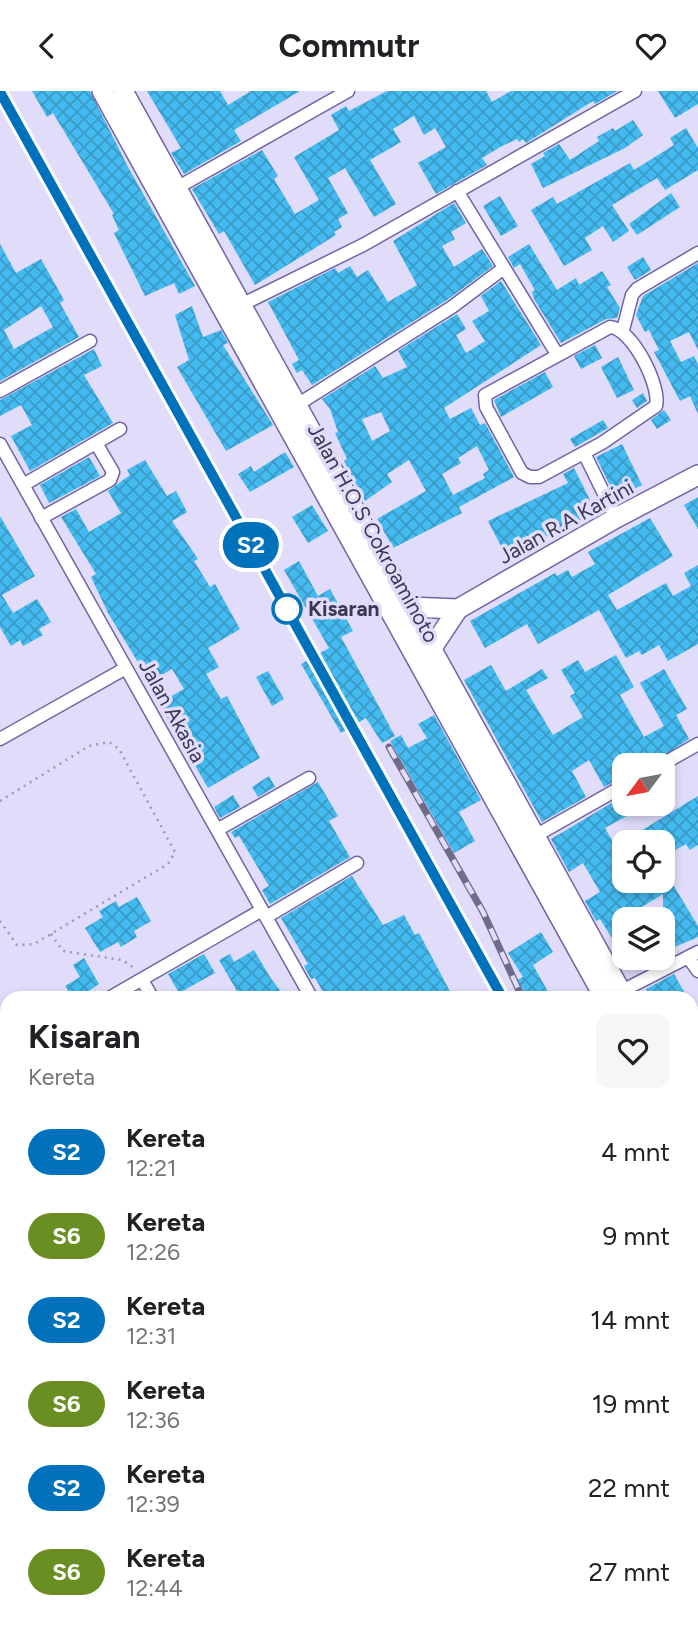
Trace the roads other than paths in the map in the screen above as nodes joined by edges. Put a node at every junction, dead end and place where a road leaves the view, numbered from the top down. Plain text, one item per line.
1 (102, 91) edge
2 (123, 91) edge
3 (348, 91) edge
4 (635, 91) edge
5 (457, 191) junction
6 (169, 192) junction
7 (698, 253) edge
8 (504, 268) junction
9 (241, 305) junction
10 (623, 330) junction
11 (90, 341) dead end
12 (557, 354) junction
13 (0, 391) edge
14 (297, 405) junction
15 (120, 429) dead end
16 (96, 443) junction
17 (0, 444) edge
18 (584, 453) junction
19 (698, 475) edge
20 (23, 485) junction
21 (41, 517) junction
22 (617, 518) junction
23 (409, 607) junction
24 (458, 609) junction
25 (432, 648) junction
26 (126, 668) junction
27 (2, 733) edge
28 (698, 744) edge
29 (676, 756) edge
30 (309, 778) dead end
31 (612, 792) edge
32 (217, 830) junction
33 (535, 836) junction
34 (357, 863) dead end
35 (264, 913) junction
36 (693, 955) edge
37 (698, 971) edge
38 (142, 980) junction
39 (122, 991) edge
40 (148, 991) edge
41 (308, 991) edge
42 (611, 991) edge
43 (612, 991) edge
44 (624, 991) edge

1 - 6 main road, Jalan H.O.S Cokroaminoto
2 - 6 main road, Jalan H.O.S Cokroaminoto
3 - 6 street
4 - 5 street
5 - 8 street
5 - 9 street
6 - 9 main road, Jalan H.O.S Cokroaminoto
6 - 42 main road, Jalan H.O.S Cokroaminoto
7 - 10 street
8 - 12 street
8 - 14 street
9 - 14 main road, Jalan H.O.S Cokroaminoto
10 - 12 street
10 - 18 street
11 - 13 street
12 - 18 street
14 - 23 main road, Jalan H.O.S Cokroaminoto
15 - 16 street
16 - 20 street
16 - 21 street
17 - 20 street, Jalan Akasia
18 - 22 street
19 - 22 main road, Jalan R.A Kartini
20 - 21 street, Jalan Akasia
21 - 26 street, Jalan Akasia
22 - 24 main road, Jalan R.A Kartini
23 - 24 main road
23 - 25 main road, Jalan H.O.S Cokroaminoto
24 - 25 main road
25 - 33 main road, Jalan H.O.S Cokroaminoto
26 - 27 street
26 - 32 street, Jalan Akasia
28 - 29 street
30 - 32 street
31 - 33 street
32 - 35 street, Jalan Akasia
33 - 43 main road, Jalan H.O.S Cokroaminoto
34 - 35 street
35 - 38 street
35 - 41 street, Jalan Akasia
36 - 37 street
36 - 44 street
38 - 39 street
38 - 40 street

